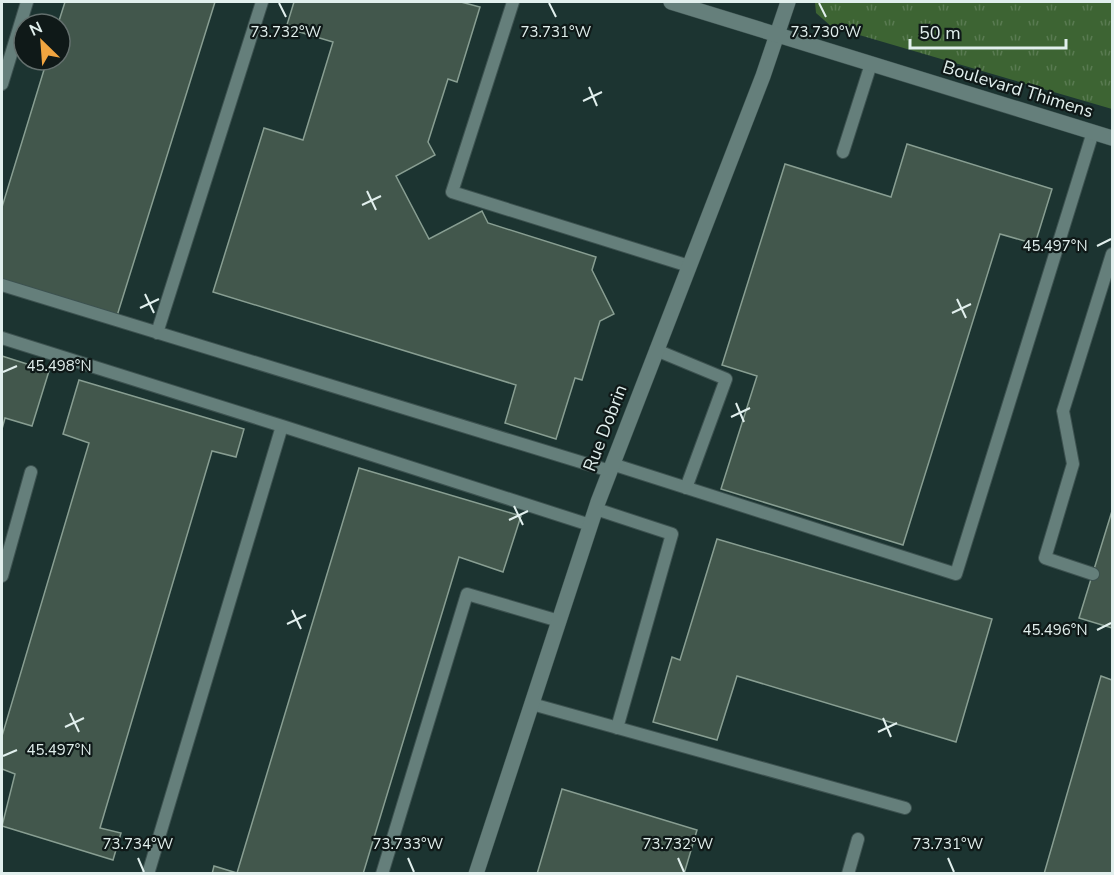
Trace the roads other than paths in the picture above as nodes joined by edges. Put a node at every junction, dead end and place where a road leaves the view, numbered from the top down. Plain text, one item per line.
1 (27, 2) edge
2 (262, 2) edge
3 (513, 2) edge
4 (671, 2) edge
5 (788, 2) edge
6 (777, 33) junction
7 (871, 64) junction
8 (2, 84) edge
9 (1093, 132) junction
10 (1113, 138) edge
11 (843, 152) dead end
12 (1113, 254) edge
13 (689, 266) junction
14 (2, 285) edge
15 (157, 333) junction
16 (2, 338) edge
17 (656, 350) junction
18 (282, 426) junction
19 (611, 468) junction
20 (31, 472) dead end
21 (686, 488) junction
22 (596, 509) junction
23 (590, 525) junction
24 (1093, 574) dead end
25 (2, 576) edge
26 (559, 621) junction
27 (532, 704) junction
28 (617, 728) junction
29 (905, 808) dead end
30 (858, 839) dead end
31 (148, 873) edge
32 (382, 873) edge
33 (476, 873) edge
34 (848, 873) edge

1 - 8 lane
2 - 15 lane
3 - 13 lane
4 - 6 street, Boulevard Thimens
5 - 6 street, Rue Dobrin
6 - 7 street, Boulevard Thimens
6 - 13 street, Rue Dobrin
7 - 9 street, Boulevard Thimens
7 - 11 lane
9 - 10 street, Boulevard Thimens
9 - 21 lane
12 - 24 lane
13 - 17 street, Rue Dobrin
14 - 15 lane
15 - 19 lane
16 - 18 lane
17 - 19 street, Rue Dobrin
17 - 21 lane
18 - 23 lane
18 - 31 lane
19 - 21 lane
19 - 22 street, Rue Dobrin
20 - 25 lane
22 - 23 street, Rue Dobrin
22 - 28 lane
23 - 26 street, Rue Dobrin
26 - 27 street, Rue Dobrin
26 - 32 lane
27 - 28 lane
27 - 33 street, Rue Dobrin
28 - 29 lane
30 - 34 lane

